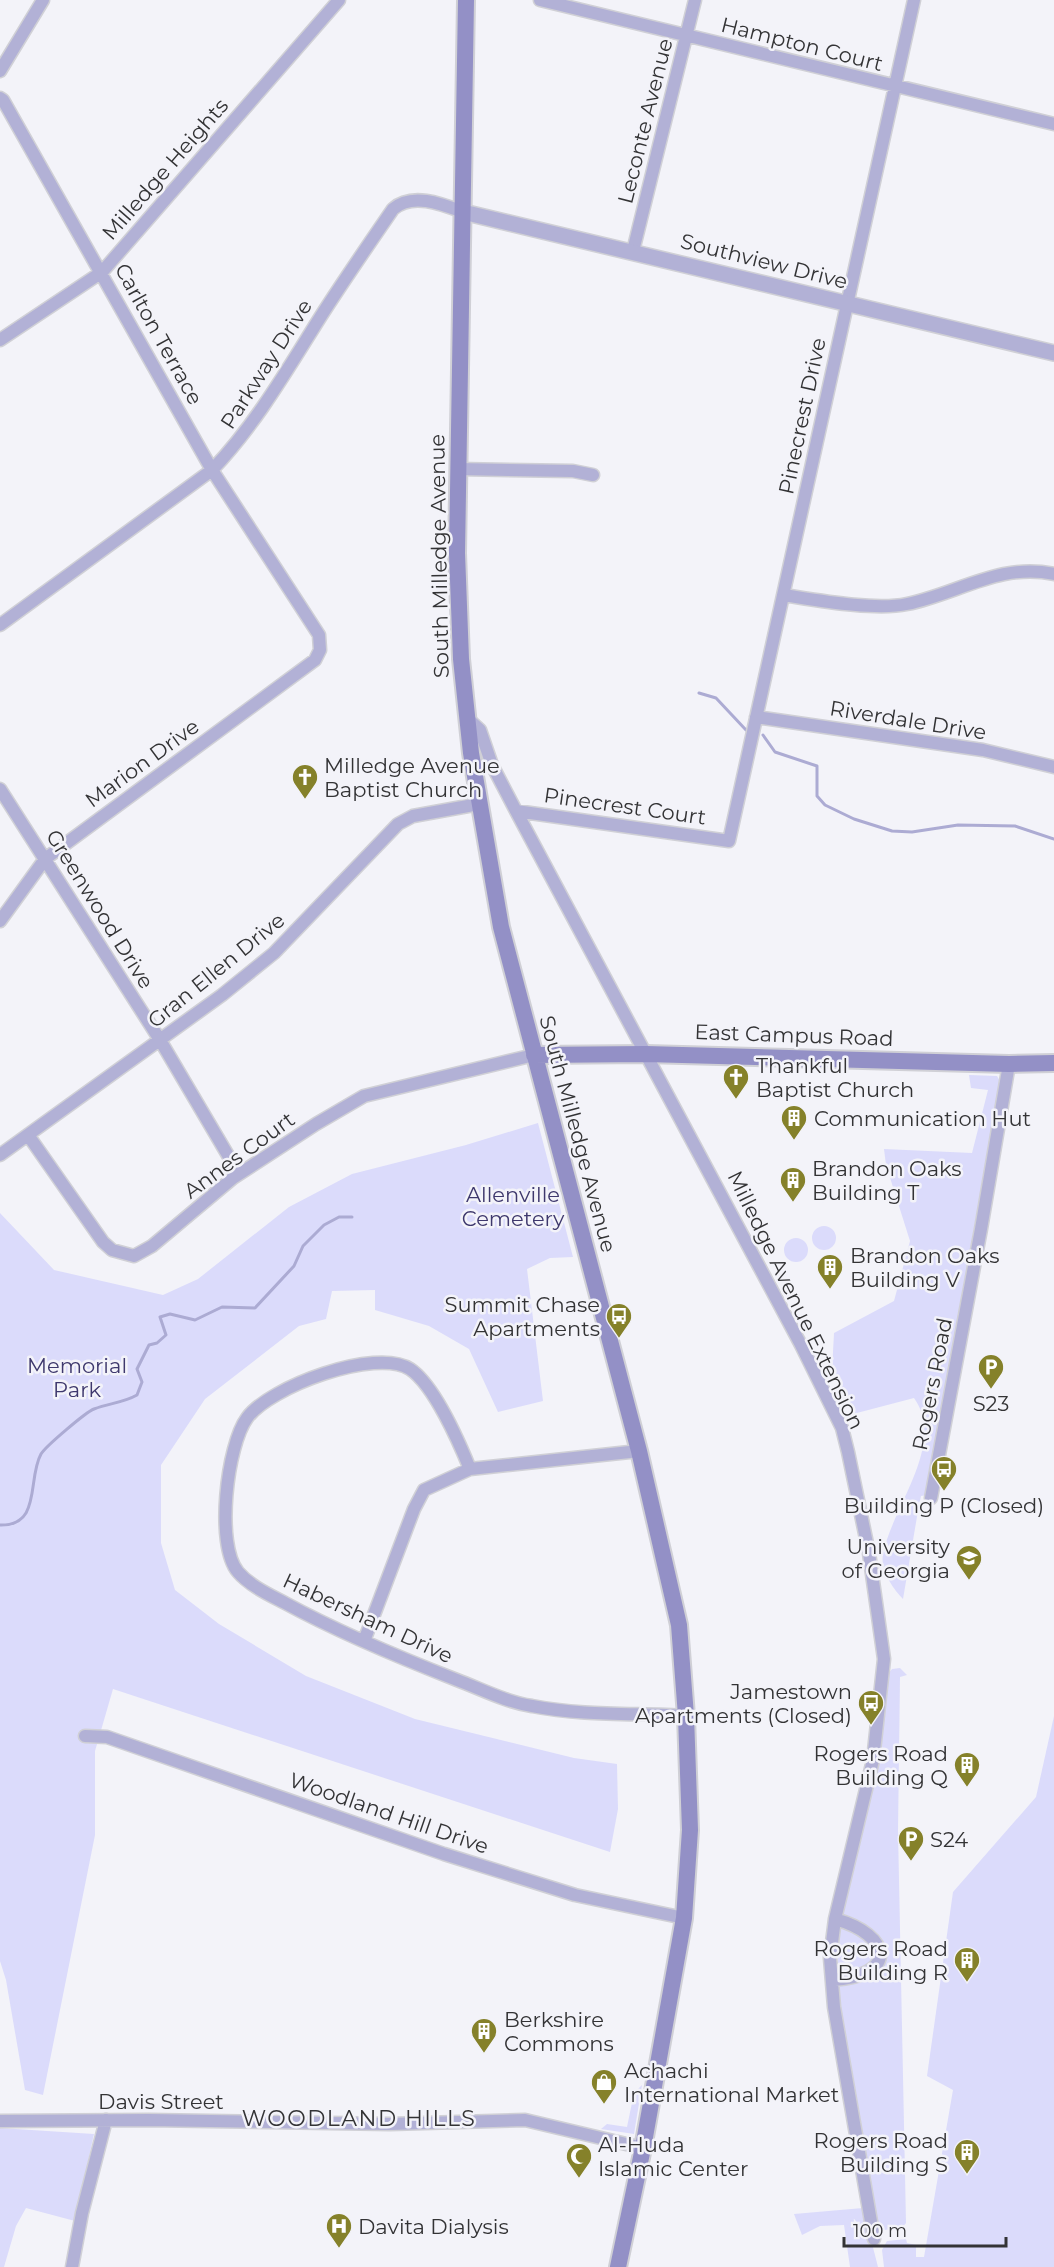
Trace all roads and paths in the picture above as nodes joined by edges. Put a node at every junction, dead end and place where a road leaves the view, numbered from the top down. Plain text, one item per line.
1 (43, 0) edge
2 (339, 0) edge
3 (466, 0) edge
4 (540, 0) edge
5 (694, 0) edge
6 (914, 0) edge
7 (685, 36) junction
8 (0, 71) edge
9 (893, 87) junction
10 (0, 98) edge
11 (1054, 124) edge
12 (464, 212) junction
13 (633, 251) junction
14 (102, 272) junction
15 (846, 303) junction
16 (0, 340) edge
17 (1054, 353) edge
18 (458, 469) junction
19 (212, 470) junction
20 (593, 475) dead end
21 (1054, 574) edge
22 (783, 595) junction
23 (0, 625) edge
24 (320, 650) joint
25 (756, 717) junction
26 (467, 718) junction
27 (1054, 766) edge
28 (0, 789) edge
29 (479, 804) junction
30 (516, 812) junction
31 (729, 841) joint
32 (45, 859) junction
33 (0, 921) edge
34 (160, 1040) junction
35 (646, 1054) junction
36 (534, 1056) junction
37 (1054, 1063) edge
38 (1009, 1064) junction
39 (28, 1135) junction
40 (0, 1155) edge
41 (239, 1174) junction
42 (639, 1451) junction
43 (470, 1469) junction
44 (931, 1498) dead end
45 (364, 1641) junction
46 (686, 1716) junction
47 (85, 1736) dead end
48 (684, 1918) junction
49 (835, 1919) junction
50 (832, 1980) junction
51 (106, 2120) junction
52 (0, 2121) edge
53 (643, 2148) junction
54 (874, 2239) dead end
55 (72, 2267) edge
56 (618, 2267) edge

1 - 8 street
2 - 14 street, Milledge Heights
3 - 12 main road, South Milledge Avenue
4 - 7 street, Hampton Court
5 - 7 street, Leconte Avenue
6 - 9 street, Pinecrest Drive
7 - 9 street, Hampton Court
7 - 13 street, Leconte Avenue
9 - 11 street, Hampton Court
9 - 15 street, Pinecrest Drive
10 - 14 street, Carlton Terrace
12 - 13 street, Southview Drive
12 - 18 main road, South Milledge Avenue
12 - 19 street, Parkway Drive
13 - 15 street, Southview Drive
14 - 16 street, Milledge Heights
14 - 19 street, Carlton Terrace
15 - 17 street, Southview Drive
15 - 22 street, Pinecrest Drive
18 - 20 street
18 - 26 main road, South Milledge Avenue
19 - 23 street, Parkway Drive
19 - 24 street, Carlton Terrace
21 - 22 street
22 - 25 street, Pinecrest Drive
24 - 32 street, Marion Drive
25 - 27 street, Riverdale Drive
25 - 31 street, Pinecrest Drive
26 - 29 main road, South Milledge Avenue
26 - 30 street, Milledge Avenue Extension
28 - 32 street, Greenwood Drive
29 - 34 street, Gran Ellen Drive
29 - 36 main road, South Milledge Avenue
30 - 31 street, Pinecrest Court
30 - 35 street, Milledge Avenue Extension
32 - 33 street, Marion Drive
32 - 34 street, Greenwood Drive
34 - 39 street, Gran Ellen Drive
34 - 41 street, Greenwood Drive
35 - 36 main road, East Campus Road
35 - 38 main road, East Campus Road
35 - 49 street, Milledge Avenue Extension
36 - 41 street, Annes Court
36 - 42 main road, South Milledge Avenue
37 - 38 main road, East Campus Road
38 - 44 street, Rogers Road
39 - 40 street, Gran Ellen Drive
39 - 41 street, Annes Court
42 - 43 street
42 - 46 main road, South Milledge Avenue
43 - 45 street
43 - 45 street, Habersham Drive
45 - 46 street, Habersham Drive
46 - 48 main road, South Milledge Avenue
47 - 48 street, Woodland Hill Drive
48 - 53 main road, South Milledge Avenue
49 - 50 street, Milledge Avenue Extension
49 - 50 street
50 - 54 street, Milledge Avenue Extension
51 - 52 street, Davis Street
51 - 53 street, Davis Street
51 - 55 street
53 - 56 main road, South Milledge Avenue

